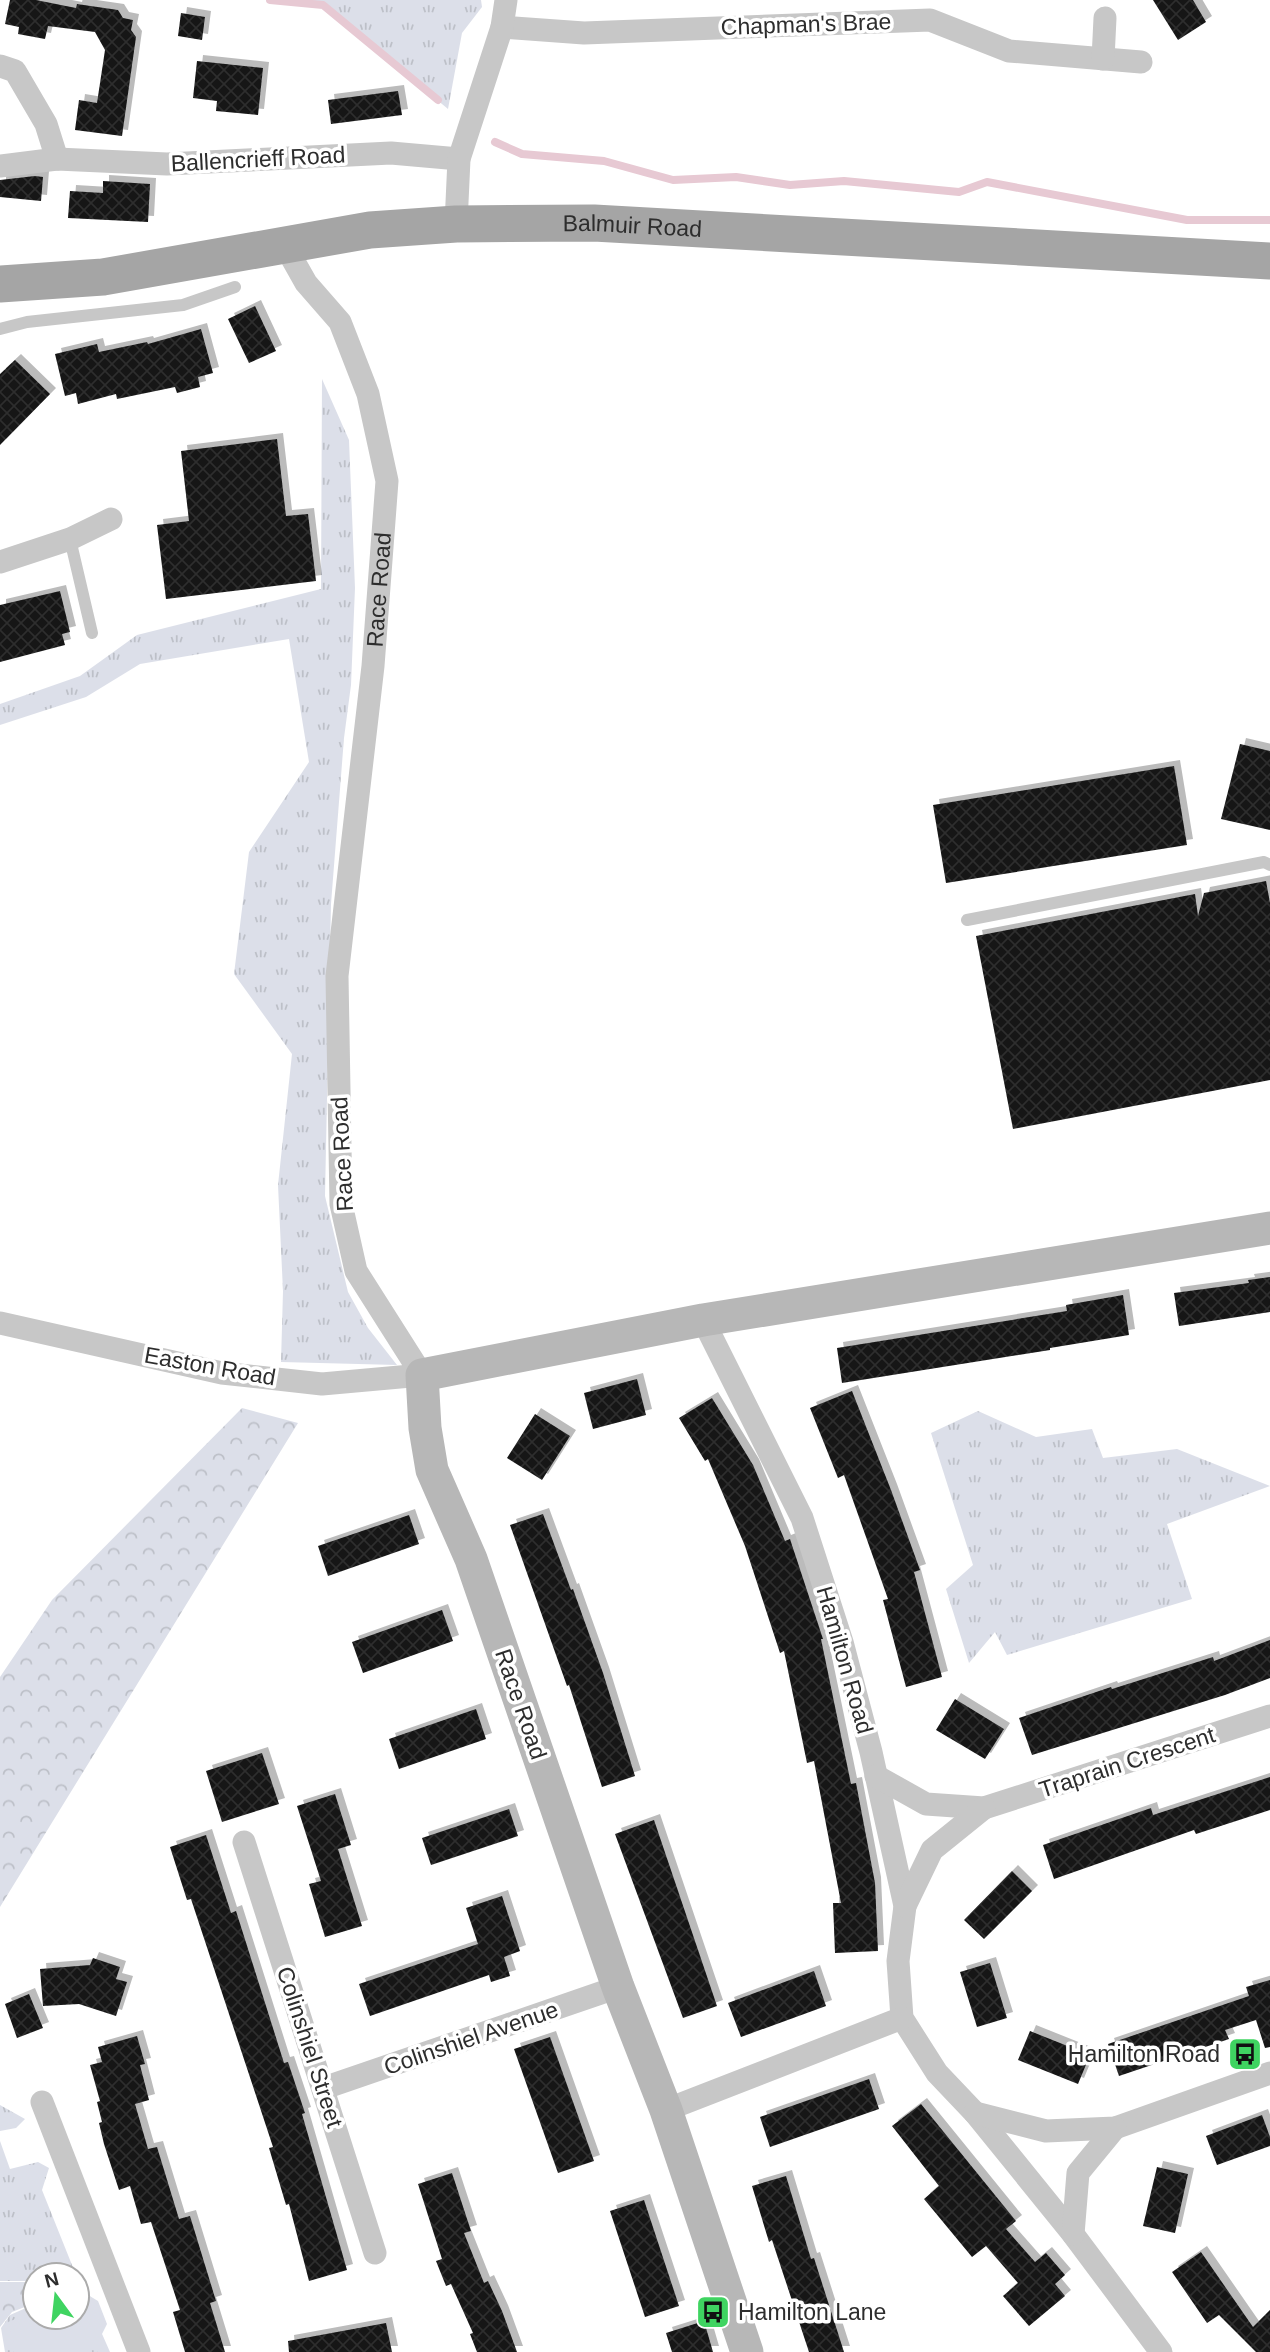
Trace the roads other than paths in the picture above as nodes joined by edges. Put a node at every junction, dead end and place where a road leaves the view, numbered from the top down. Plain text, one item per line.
1 (506, 0) edge
2 (1105, 18) dead end
3 (502, 27) junction
4 (1103, 59) junction
5 (1141, 62) dead end
6 (0, 66) edge
7 (57, 159) junction
8 (459, 159) junction
9 (0, 166) edge
10 (456, 224) junction
11 (284, 244) junction
12 (1270, 261) edge
13 (0, 284) edge
14 (235, 288) dead end
15 (0, 329) edge
16 (111, 519) dead end
17 (70, 539) junction
18 (0, 562) edge
19 (92, 633) dead end
20 (1270, 865) edge
21 (967, 920) dead end
22 (1270, 1228) edge
23 (703, 1320) junction
24 (0, 1323) edge
25 (422, 1375) junction
26 (1270, 1716) edge
27 (876, 1776) junction
28 (984, 1808) junction
29 (244, 1842) dead end
30 (905, 1906) junction
31 (618, 1987) junction
32 (902, 2018) junction
33 (1270, 2073) edge
34 (324, 2088) junction
35 (42, 2102) dead end
36 (666, 2110) junction
37 (975, 2113) junction
38 (1115, 2128) junction
39 (1073, 2234) junction
40 (375, 2253) dead end
41 (139, 2352) edge
42 (747, 2352) edge
43 (1161, 2352) edge

1 - 3 street
2 - 4 street
3 - 4 street, Chapman's Brae
3 - 8 street
4 - 5 street, Chapman's Brae
6 - 7 street
7 - 8 street, Ballencrieff Road
7 - 9 street, Ballencrieff Road
8 - 10 street
10 - 11 main road, Balmuir Road
10 - 12 main road, Balmuir Road
11 - 13 main road, Balmuir Road
11 - 25 street, Race Road
14 - 15 lane
16 - 17 street
17 - 18 street
17 - 19 lane
20 - 21 lane
22 - 23 street
23 - 25 street
23 - 27 street, Hamilton Road
24 - 25 street, Easton Road
25 - 31 street, Race Road
26 - 28 street, Traprain Crescent
27 - 28 street, Traprain Crescent
27 - 30 street, Hamilton Road
28 - 30 street, Traprain Crescent
29 - 34 street, Colinshiel Street
30 - 32 street, Hamilton Road
31 - 34 street, Colinshiel Avenue
31 - 36 street, Race Road
32 - 36 street
32 - 37 street, Hamilton Road
33 - 38 street
34 - 40 street, Colinshiel Street
35 - 41 street
36 - 42 street, Race Road
37 - 38 street
37 - 39 street, Hamilton Road
38 - 39 street
39 - 43 street, Hamilton Road

